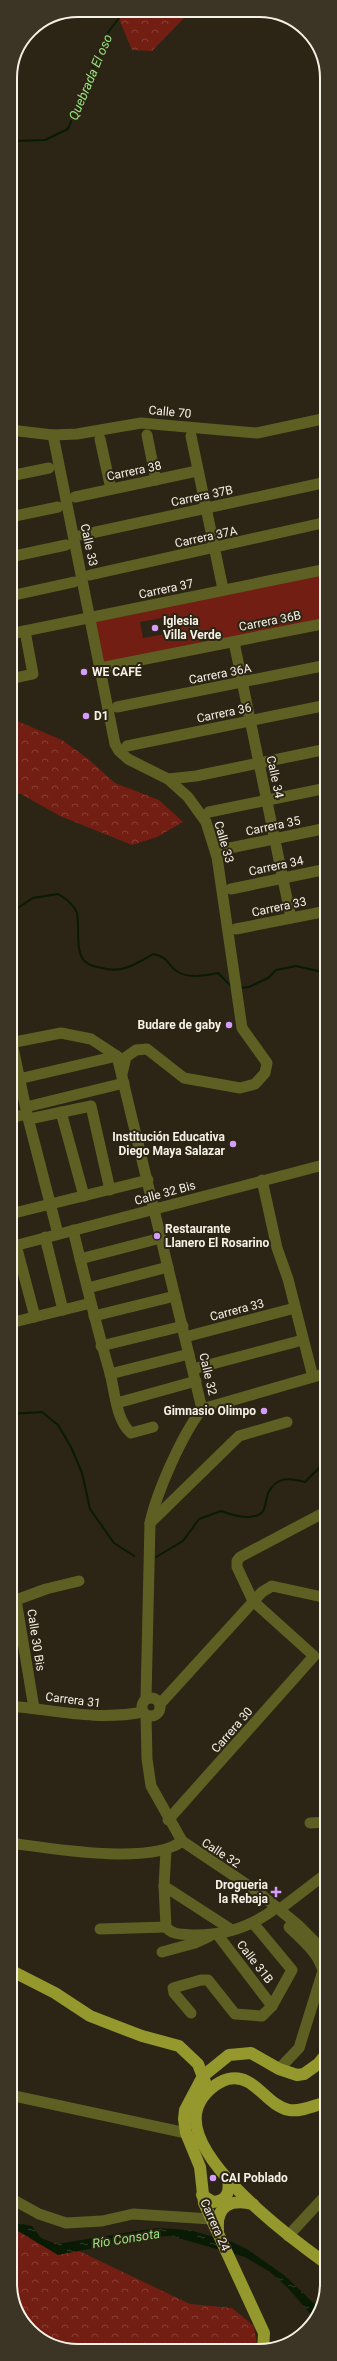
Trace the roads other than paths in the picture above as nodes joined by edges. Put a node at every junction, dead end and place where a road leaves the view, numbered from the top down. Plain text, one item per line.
1 (320, 420) edge
2 (17, 431) edge
3 (53, 435) junction
4 (147, 435) dead end
5 (191, 436) dead end
6 (100, 439) dead end
7 (49, 468) dead end
8 (197, 471) junction
9 (17, 472) edge
10 (156, 480) junction
11 (320, 485) edge
12 (111, 489) junction
13 (75, 497) dead end
14 (58, 507) dead end
15 (206, 509) junction
16 (17, 516) edge
17 (320, 524) edge
18 (82, 534) dead end
19 (66, 545) dead end
20 (214, 548) junction
21 (17, 556) edge
22 (320, 570) edge
23 (90, 575) dead end
24 (74, 582) dead end
25 (223, 589) junction
26 (17, 594) edge
27 (90, 618) junction
28 (320, 624) edge
29 (25, 631) junction
30 (17, 633) edge
31 (234, 642) junction
32 (320, 666) edge
33 (100, 668) junction
34 (17, 677) edge
35 (242, 682) junction
36 (320, 706) edge
37 (117, 707) dead end
38 (250, 721) junction
39 (127, 746) dead end
40 (320, 750) edge
41 (259, 763) junction
42 (196, 776) junction
43 (168, 779) junction
44 (320, 789) edge
45 (188, 797) junction
46 (267, 800) junction
47 (209, 812) dead end
48 (320, 829) edge
49 (275, 839) junction
50 (225, 849) dead end
51 (320, 870) edge
52 (283, 878) junction
53 (231, 889) dead end
54 (320, 912) edge
55 (291, 918) junction
56 (236, 929) dead end
57 (17, 1042) edge
58 (117, 1056) junction
59 (123, 1079) junction
60 (17, 1080) edge
61 (17, 1086) edge
62 (61, 1112) junction
63 (27, 1113) junction
64 (17, 1116) edge
65 (320, 1166) edge
66 (148, 1180) junction
67 (262, 1180) junction
68 (110, 1190) junction
69 (84, 1196) junction
70 (51, 1204) junction
71 (155, 1210) junction
72 (17, 1212) edge
73 (73, 1230) junction
74 (58, 1234) junction
75 (45, 1238) junction
76 (161, 1238) junction
77 (17, 1245) edge
78 (17, 1259) edge
79 (80, 1259) junction
80 (168, 1267) junction
81 (88, 1288) junction
82 (175, 1296) junction
83 (91, 1303) junction
84 (295, 1308) junction
85 (63, 1310) junction
86 (94, 1316) junction
87 (35, 1317) junction
88 (17, 1321) edge
89 (183, 1326) junction
90 (186, 1337) junction
91 (303, 1340) junction
92 (101, 1346) junction
93 (190, 1354) junction
94 (193, 1369) junction
95 (110, 1374) junction
96 (320, 1375) edge
97 (313, 1377) junction
98 (196, 1381) junction
99 (117, 1404) junction
100 (202, 1409) junction
101 (287, 1422) dead end
102 (153, 1427) dead end
103 (320, 1515) edge
104 (150, 1523) junction
105 (79, 1581) dead end
106 (320, 1596) edge
107 (17, 1600) edge
108 (253, 1601) junction
109 (17, 1606) edge
110 (17, 1707) edge
111 (148, 1707) junction
112 (34, 1708) junction
113 (168, 1820) junction
114 (320, 1822) edge
115 (310, 1823) dead end
116 (182, 1842) junction
117 (17, 1845) edge
118 (166, 1850) junction
119 (320, 1878) edge
120 (164, 1886) junction
121 (276, 1909) junction
122 (253, 1922) junction
123 (166, 1927) junction
124 (100, 1930) dead end
125 (232, 1930) junction
126 (213, 1935) junction
127 (320, 1948) edge
128 (162, 1952) dead end
129 (320, 1961) edge
130 (17, 1974) edge
131 (320, 1978) edge
132 (272, 2006) junction
133 (191, 2012) dead end
134 (320, 2062) edge
135 (279, 2069) junction
136 (203, 2076) junction
137 (204, 2095) junction
138 (17, 2097) edge
139 (320, 2104) edge
140 (186, 2134) junction
141 (228, 2178) junction
142 (202, 2195) junction
143 (17, 2202) edge
144 (320, 2202) edge
145 (253, 2204) junction
146 (211, 2219) junction
147 (218, 2230) junction
148 (288, 2236) junction
149 (320, 2259) edge
150 (263, 2344) edge

1 - 3 street, Calle 70
2 - 3 street, Calle 70
3 - 27 street, Calle 33
4 - 10 street
5 - 8 street
6 - 12 street
7 - 9 street
8 - 10 street, Carrera 38
8 - 15 street
10 - 12 street, Carrera 38
11 - 15 street, Carrera 37B
12 - 13 street, Carrera 38
14 - 16 street
15 - 18 street, Carrera 37B
15 - 20 street
17 - 20 street, Carrera 37A
19 - 21 street
20 - 23 street, Carrera 37A
20 - 25 street
22 - 25 street, Carrera 37
24 - 26 street
25 - 27 street, Carrera 37
27 - 29 street, Carrera 37
27 - 33 street, Calle 33
28 - 31 street, Carrera 36B
29 - 30 street, Carrera 37
29 - 34 street
31 - 33 street, Carrera 36B
31 - 35 street, Calle 34
32 - 35 street, Carrera 36A
33 - 43 street, Calle 33
35 - 37 street, Carrera 36A
35 - 38 street, Calle 34
36 - 38 street, Carrera 36
38 - 39 street, Carrera 36
38 - 41 street, Calle 34
40 - 41 street
41 - 42 street
41 - 46 street, Calle 34
42 - 43 street
42 - 45 street
43 - 45 street, Calle 33
44 - 46 street
45 - 59 street, Calle 33
46 - 47 street
46 - 49 street, Calle 34
48 - 49 street, Carrera 35
49 - 50 street, Carrera 35
49 - 52 street, Calle 34
51 - 52 street, Carrera 34
52 - 53 street, Carrera 34
52 - 55 street, Calle 34
54 - 55 street, Carrera 33
55 - 56 street, Carrera 33
57 - 58 street
58 - 59 street, Calle 32
58 - 60 street
59 - 63 street
59 - 66 street, Calle 32
61 - 63 street
62 - 63 street
62 - 68 street
62 - 69 street
63 - 64 street
63 - 70 street
65 - 67 street, Calle 32 Bis
66 - 68 street
66 - 71 street, Calle 32
67 - 71 street, Calle 32 Bis
67 - 84 street
68 - 69 street
69 - 70 street
70 - 72 street
70 - 74 street
71 - 73 street, Calle 32 Bis
71 - 76 street, Calle 32
73 - 74 street, Calle 32 Bis
73 - 79 street
74 - 75 street, Calle 32 Bis
75 - 77 street, Calle 32 Bis
75 - 85 street
76 - 79 street
76 - 80 street, Calle 32
78 - 87 street
79 - 81 street
80 - 81 street
80 - 82 street, Calle 32
81 - 83 street
82 - 86 street
82 - 89 street, Calle 32
83 - 85 street
83 - 86 street
84 - 90 street, Carrera 33
84 - 91 street
85 - 87 street
86 - 92 street
87 - 88 street
89 - 90 street, Calle 32
89 - 92 street
90 - 93 street, Calle 32
91 - 94 street
91 - 97 street
92 - 95 street
93 - 94 street, Calle 32
93 - 95 street
94 - 98 street, Calle 32
95 - 99 street
96 - 97 street
97 - 100 street
98 - 99 street
98 - 100 street, Calle 32
99 - 102 street
100 - 104 street, Calle 32
101 - 104 street
103 - 108 street
104 - 111 street, Calle 32
105 - 107 street, Calle 30 Bis
106 - 108 street
108 - 111 street
108 - 113 street, Carrera 30
109 - 112 street, Calle 30 Bis
110 - 112 street, Carrera 31
111 - 112 street, Carrera 31
111 - 113 street, Calle 32
113 - 116 street, Calle 32
114 - 115 street
116 - 118 street
116 - 121 street, Calle 32
117 - 118 street
118 - 120 street
119 - 121 street
120 - 123 street
120 - 125 street
121 - 122 street
121 - 127 street, Calle 32
121 - 129 street
122 - 125 street
122 - 132 street
123 - 124 street
123 - 126 street
125 - 126 street
126 - 128 street
126 - 132 street, Calle 31B
130 - 136 main road
131 - 135 street
132 - 133 street
134 - 135 main road, Carrera 24
135 - 136 main road, Carrera 24
136 - 137 main road
136 - 140 main road, Carrera 24
137 - 139 main road
137 - 141 main road
138 - 140 street
140 - 142 main road, Carrera 24
141 - 142 main road
141 - 145 main road
142 - 146 main road, Carrera 24
143 - 146 street
144 - 148 street
145 - 147 main road
145 - 148 main road
146 - 147 main road, Carrera 24
147 - 150 main road, Carrera 24
148 - 149 main road

